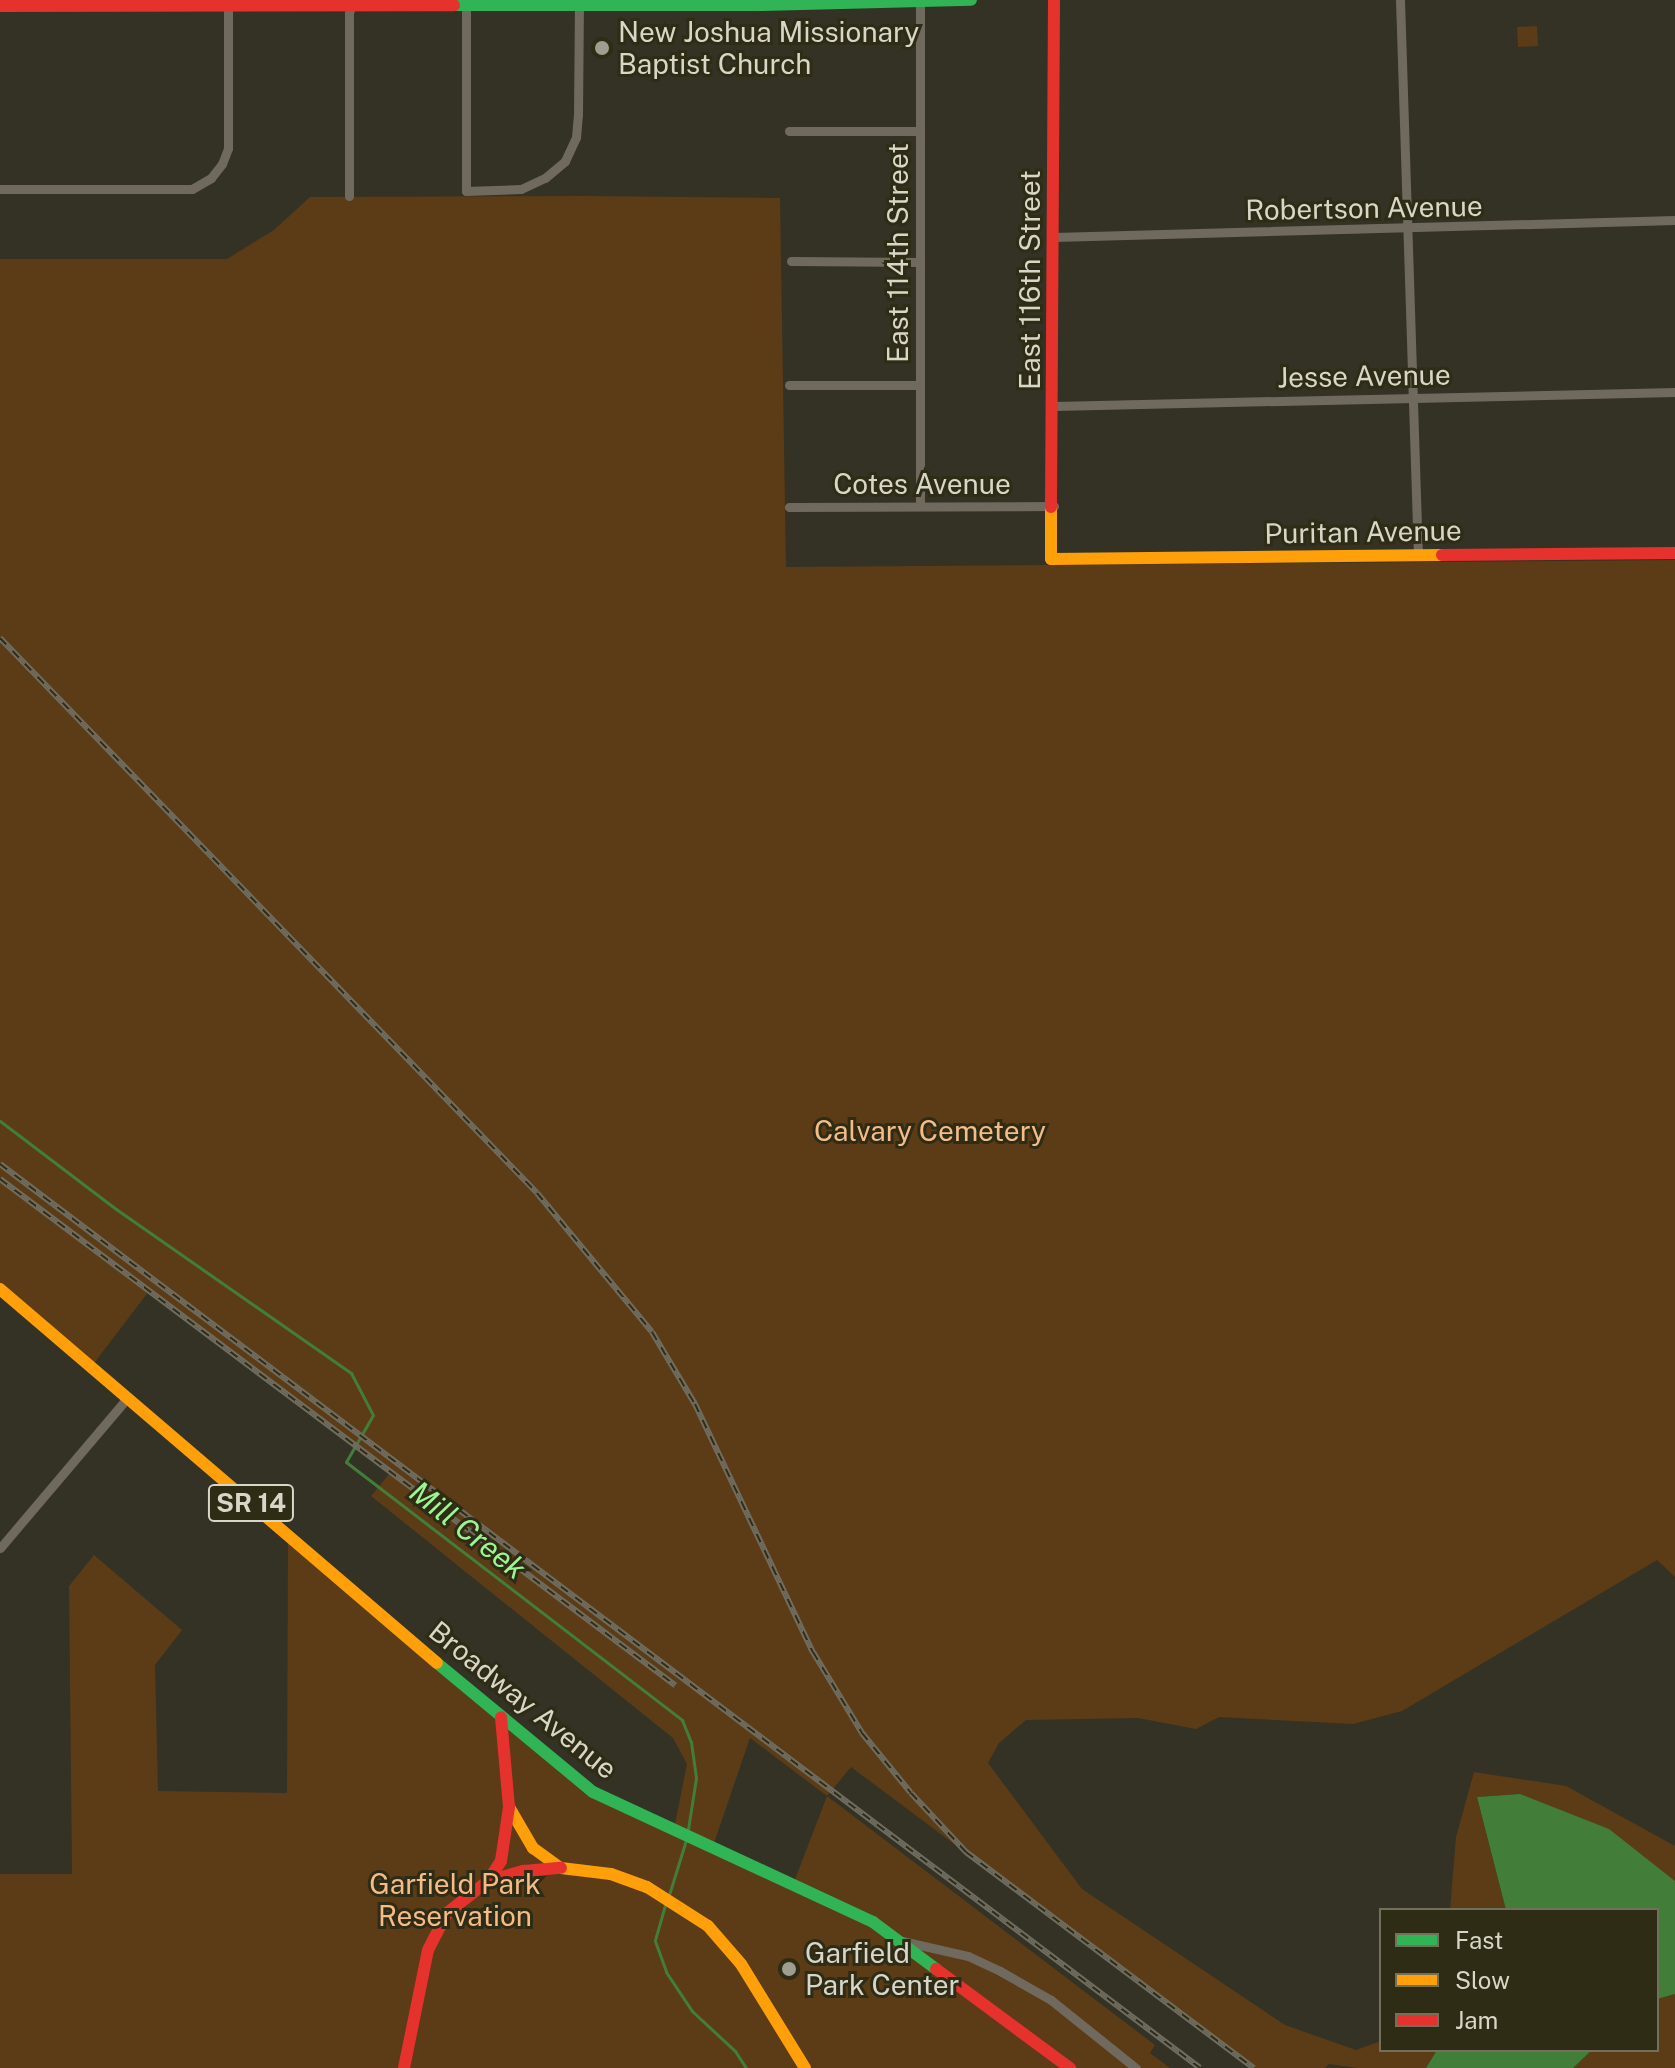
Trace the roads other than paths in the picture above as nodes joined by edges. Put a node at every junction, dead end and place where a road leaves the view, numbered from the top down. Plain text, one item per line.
1 (971, 0) edge
2 (1054, 0) edge
3 (1400, 0) edge
4 (906, 1) edge
5 (920, 2) junction
6 (77, 3) edge
7 (352, 3) edge
8 (485, 3) edge
9 (621, 3) edge
10 (761, 3) edge
11 (224, 4) edge
12 (0, 6) edge
13 (466, 6) junction
14 (579, 6) junction
15 (789, 131) dead end
16 (920, 131) junction
17 (0, 189) edge
18 (349, 196) dead end
19 (1675, 220) edge
20 (1408, 230) junction
21 (1054, 237) junction
22 (791, 261) dead end
23 (920, 262) junction
24 (789, 385) dead end
25 (920, 385) junction
26 (1675, 392) edge
27 (1411, 396) junction
28 (1054, 406) junction
29 (920, 504) junction
30 (1054, 506) junction
31 (789, 507) dead end
32 (1675, 553) edge
33 (1418, 556) junction
34 (1051, 559) joint
35 (0, 1289) edge
36 (128, 1397) junction
37 (0, 1548) edge
38 (501, 1717) junction
39 (509, 1807) junction
40 (561, 1868) junction
41 (488, 1881) junction
42 (899, 1940) junction
43 (404, 2068) edge
44 (805, 2068) edge
45 (1070, 2068) edge
46 (1136, 2068) edge

1 - 5 main road
2 - 21 main road, East 116th Street
3 - 20 street
4 - 5 main road
4 - 10 main road
5 - 16 street, East 114th Street
6 - 11 main road
6 - 12 main road
7 - 11 main road
7 - 13 main road
7 - 18 street
8 - 13 main road
8 - 14 main road
9 - 10 main road
9 - 14 main road
11 - 17 street
13 - 14 street
15 - 16 street
16 - 23 street, East 114th Street
19 - 20 street, Robertson Avenue
20 - 21 street, Robertson Avenue
20 - 27 street
21 - 28 main road, East 116th Street
22 - 23 street
23 - 25 street, East 114th Street
24 - 25 street
25 - 29 street, East 114th Street
26 - 27 street, Jesse Avenue
27 - 28 street, Jesse Avenue
27 - 33 street
28 - 30 main road, East 116th Street
29 - 30 street, Cotes Avenue
29 - 31 street, Cotes Avenue
30 - 34 main road, East 116th Street
32 - 33 main road, Puritan Avenue
33 - 34 main road, Puritan Avenue
35 - 36 main road, Broadway Avenue / SR 14
36 - 37 street
36 - 38 main road, Broadway Avenue / SR 14
38 - 39 main road
38 - 42 main road, Broadway Avenue / SR 14
39 - 40 main road
39 - 41 main road
40 - 41 main road
40 - 44 main road
41 - 43 main road
42 - 45 main road, Broadway Avenue / SR 14
42 - 46 street

